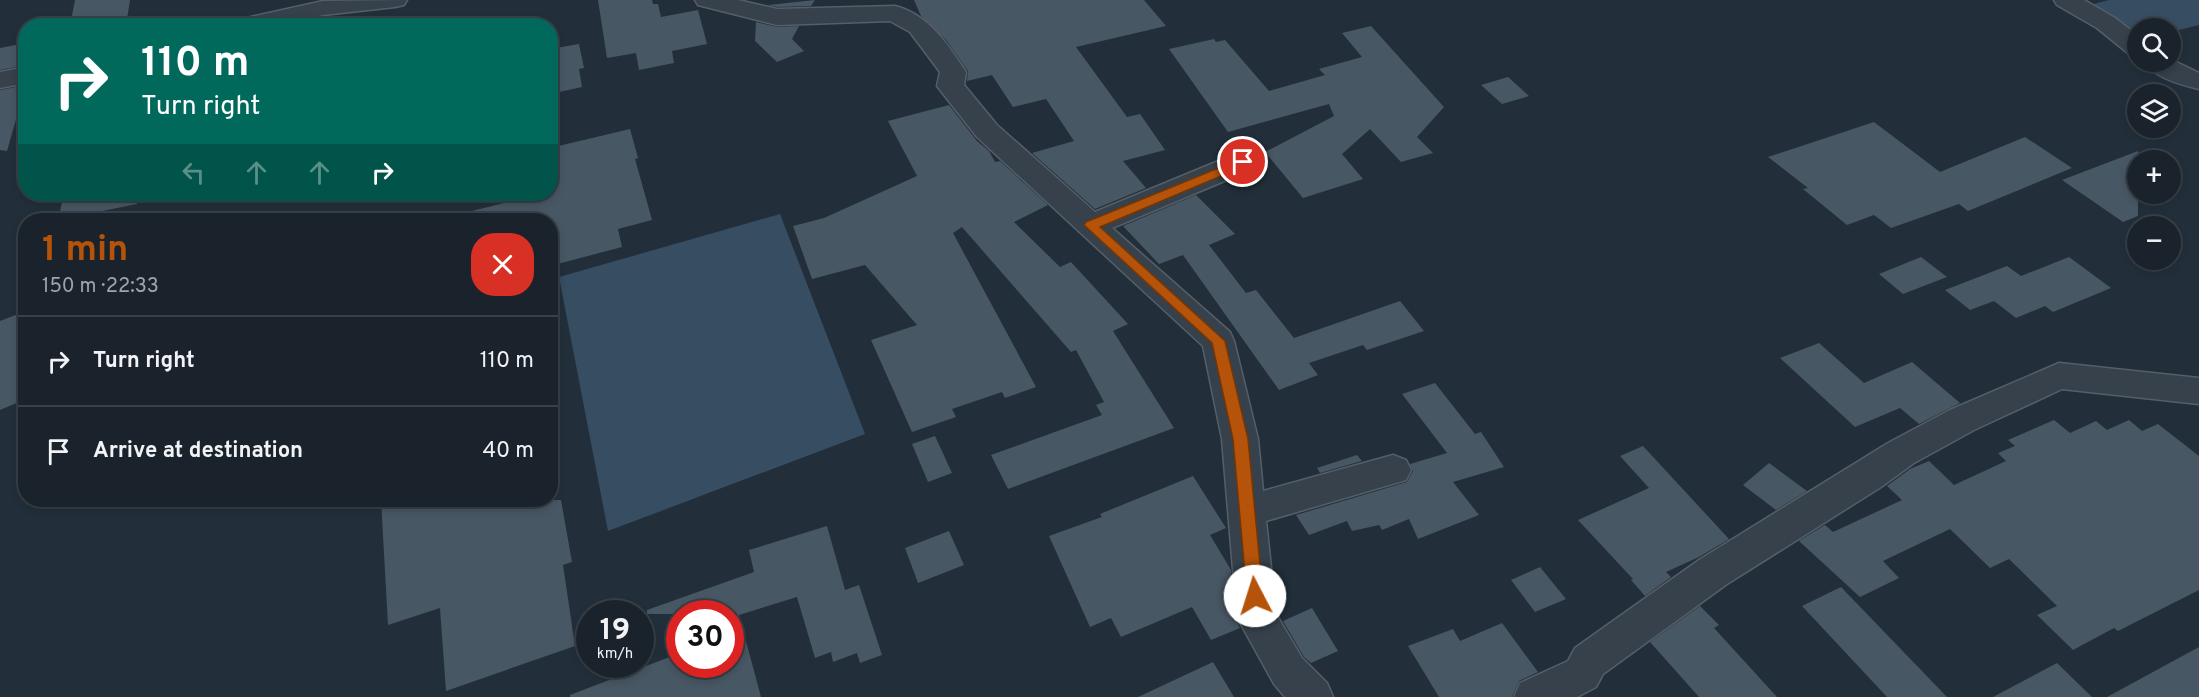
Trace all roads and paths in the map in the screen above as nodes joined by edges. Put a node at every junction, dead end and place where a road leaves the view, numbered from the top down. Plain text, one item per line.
1 (395, 0) edge
2 (707, 0) edge
3 (2066, 0) edge
4 (278, 18) edge
5 (2127, 40) edge
6 (2176, 72) edge
7 (18, 77) edge
8 (0, 80) edge
9 (2199, 81) edge
10 (1243, 162) dead end
11 (1091, 225) junction
12 (2199, 392) edge
13 (1393, 470) dead end
14 (1247, 511) junction
15 (1312, 697) edge
16 (1535, 697) edge

1 - 4 street
2 - 11 street
3 - 5 street
6 - 9 street
7 - 8 street
10 - 11 street
11 - 14 street
12 - 16 street
13 - 14 street
14 - 15 street

